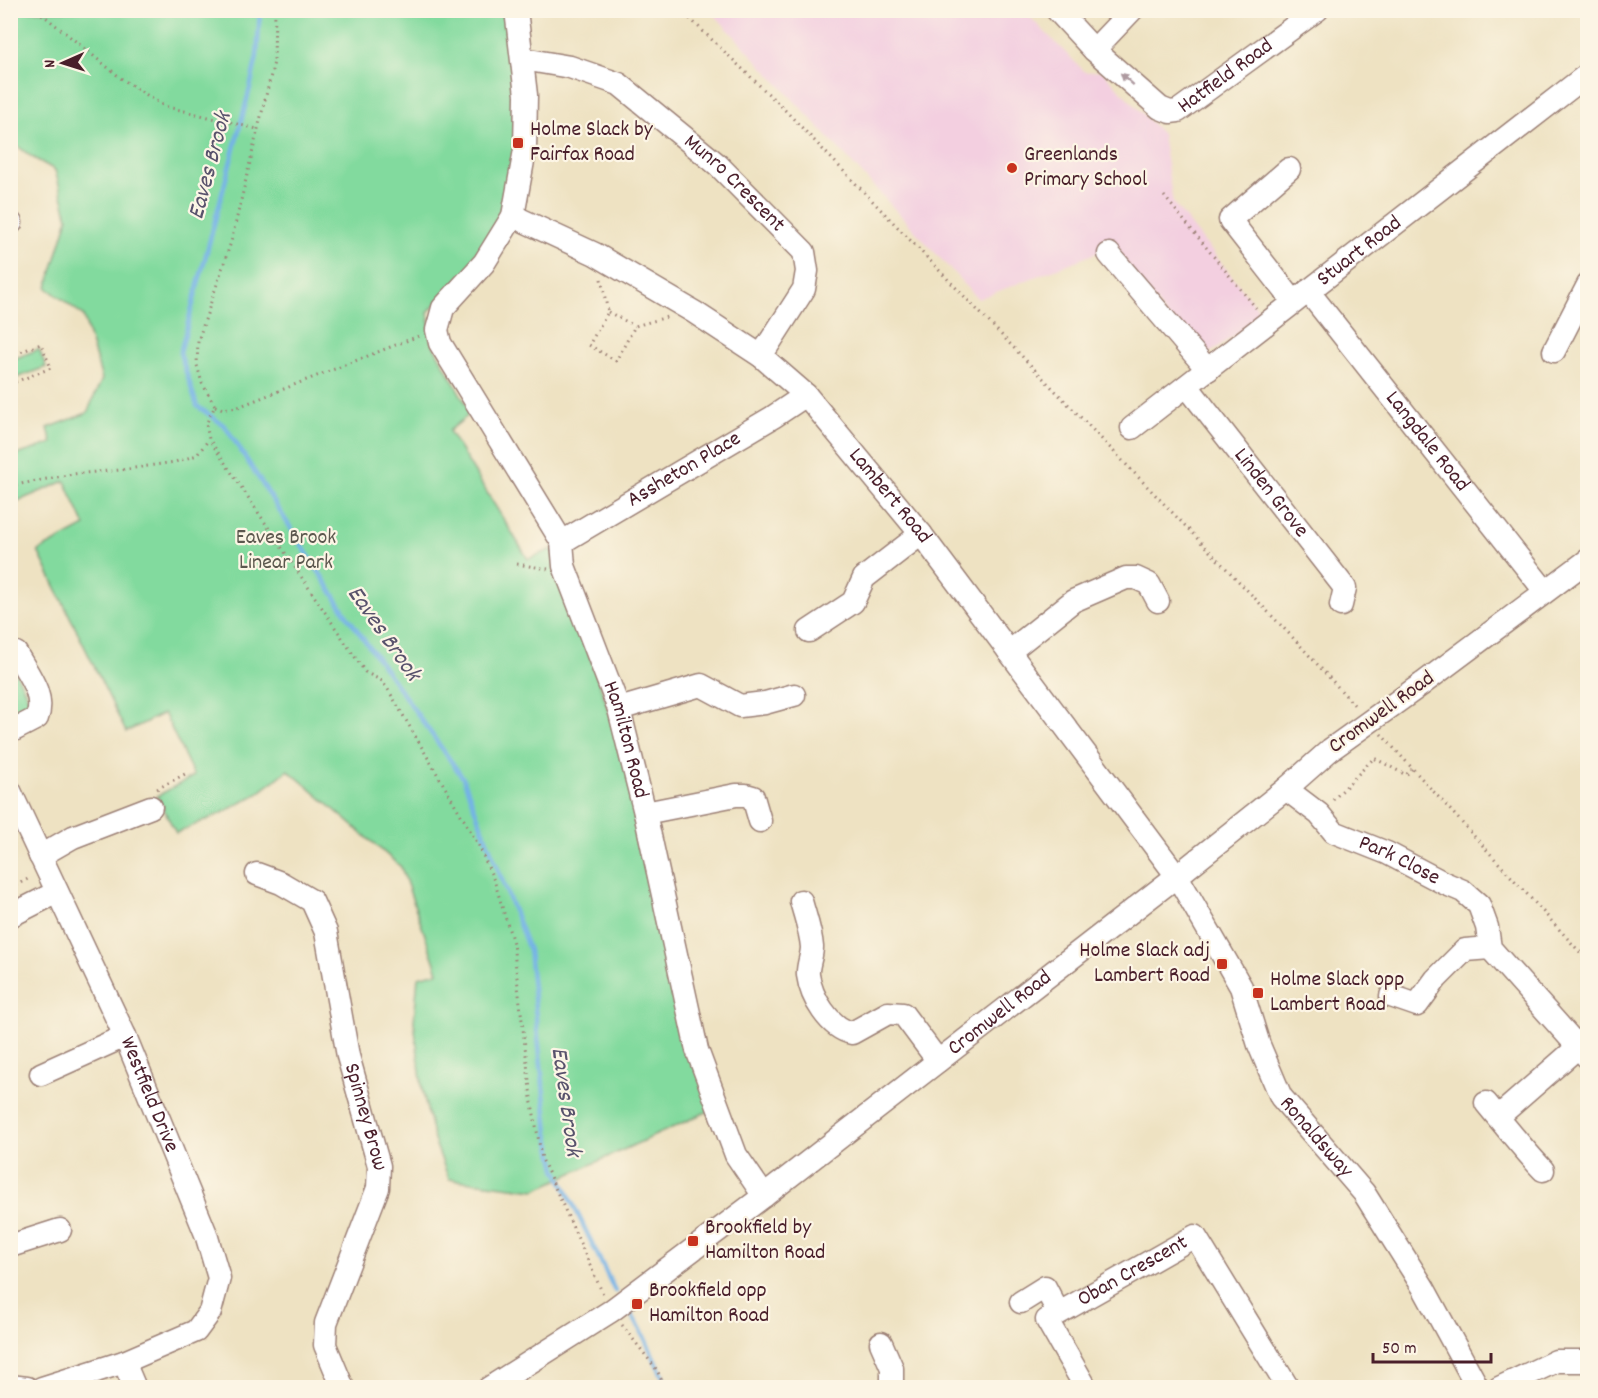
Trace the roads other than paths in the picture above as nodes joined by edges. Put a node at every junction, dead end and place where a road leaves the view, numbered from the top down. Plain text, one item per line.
1 (516, 10) edge
2 (1057, 10) edge
3 (1132, 10) edge
4 (1317, 10) edge
5 (1094, 50) junction
6 (523, 59) junction
7 (1587, 74) edge
8 (1289, 169) dead end
9 (513, 216) junction
10 (1109, 254) dead end
11 (1587, 285) edge
12 (1301, 297) junction
13 (1554, 351) dead end
14 (761, 356) junction
15 (1208, 370) junction
16 (1187, 386) junction
17 (806, 396) junction
18 (1132, 428) dead end
19 (921, 534) junction
20 (562, 542) junction
21 (1587, 560) edge
22 (1545, 591) junction
23 (1158, 601) dead end
24 (1341, 605) dead end
25 (809, 631) dead end
26 (10, 651) edge
27 (1009, 652) junction
28 (795, 695) dead end
29 (619, 710) junction
30 (10, 732) edge
31 (1286, 789) junction
32 (10, 791) edge
33 (151, 807) road end
34 (645, 813) junction
35 (760, 821) dead end
36 (40, 856) junction
37 (257, 874) dead end
38 (1177, 876) junction
39 (57, 892) junction
40 (801, 901) dead end
41 (10, 916) edge
42 (1490, 948) junction
43 (1391, 996) dead end
44 (125, 1036) junction
45 (1582, 1052) edge
46 (938, 1061) junction
47 (41, 1074) dead end
48 (1543, 1170) dead end
49 (764, 1196) junction
50 (60, 1230) dead end
51 (10, 1246) edge
52 (1021, 1302) dead end
53 (1058, 1312) junction
54 (881, 1343) dead end
55 (1587, 1361) edge
56 (124, 1362) junction
57 (10, 1386) edge
58 (27, 1388) edge
59 (42, 1388) edge
60 (135, 1388) edge
61 (343, 1388) edge
62 (489, 1388) edge
63 (892, 1388) edge
64 (1086, 1388) edge
65 (1288, 1388) edge
66 (1478, 1388) edge
67 (1499, 1388) edge

1 - 6 street
2 - 5 street
3 - 5 street
4 -> 5 street, Hatfield Road
6 - 9 street
6 - 14 street, Munro Crescent
7 - 12 street, Stuart Road
8 - 12 street, Langdale Road
9 - 14 street, Lambert Road
9 - 20 street, Hamilton Road
10 - 15 street
11 - 13 street
12 - 15 street, Stuart Road
12 - 22 street, Langdale Road
14 - 17 street, Lambert Road
15 - 16 street, Stuart Road
16 - 18 street, Stuart Road
16 - 24 street, Linden Grove
17 - 19 street, Lambert Road
17 - 20 street, Assheton Place
19 - 25 street
19 - 27 street, Lambert Road
20 - 29 street, Hamilton Road
21 - 22 street, Cromwell Road
22 - 31 street, Cromwell Road, bridge
23 - 27 street
26 - 30 street
27 - 38 street, Lambert Road
28 - 29 street
29 - 34 street, Hamilton Road
31 - 38 street, Cromwell Road
31 - 42 street, Park Close
32 - 36 street, Westfield Drive
33 - 36 street
34 - 35 street
34 - 49 street, Hamilton Road
36 - 39 street, Westfield Drive
37 - 61 street, Spinney Brow
38 - 46 street, Cromwell Road
38 - 66 street, Ronaldsway
39 - 41 street
39 - 44 street, Westfield Drive
40 - 46 street
42 - 43 street
42 - 45 street
44 - 47 street
44 - 56 street, Westfield Drive
45 - 48 street
46 - 49 street, Cromwell Road
49 - 62 street, Cromwell Road
50 - 51 street
52 - 53 street
53 - 64 street, Oban Crescent
53 - 65 street, Oban Crescent
54 - 63 street
55 - 67 street
56 - 59 street, Westfield Drive
56 - 60 street
57 - 58 street

